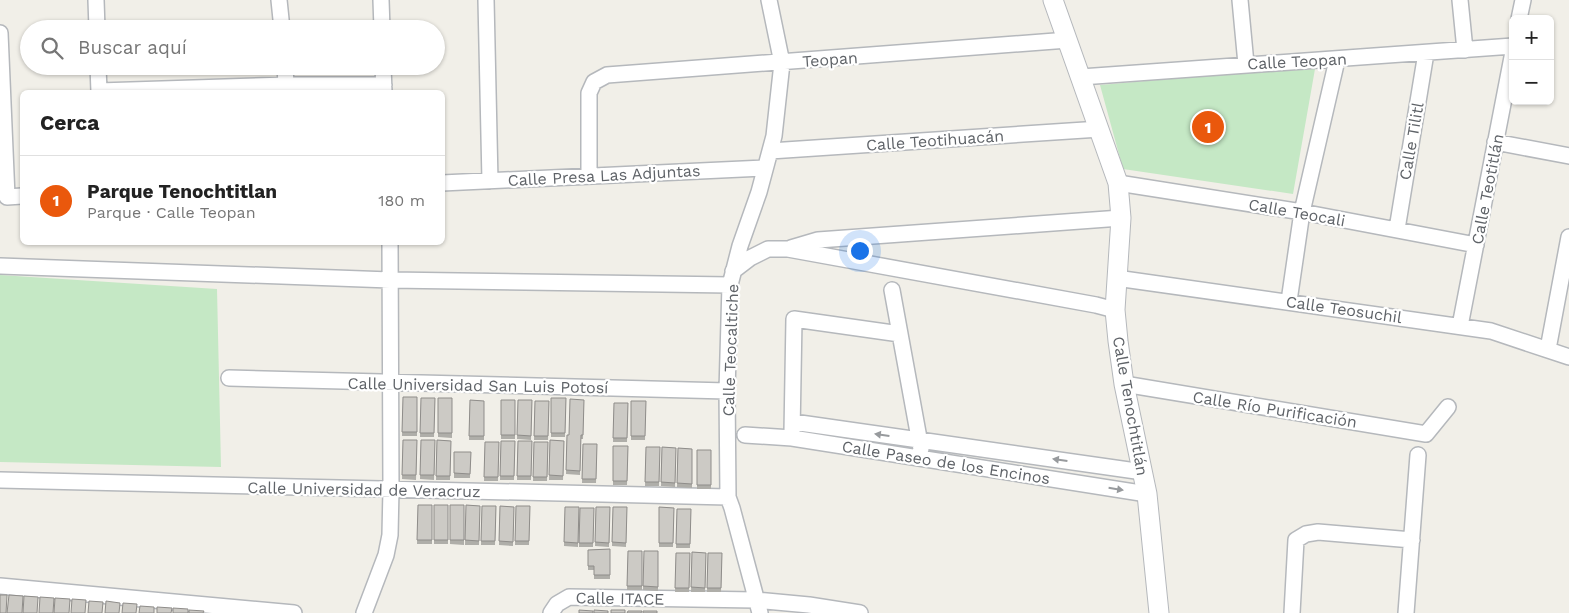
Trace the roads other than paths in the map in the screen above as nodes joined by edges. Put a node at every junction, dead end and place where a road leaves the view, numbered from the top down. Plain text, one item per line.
1 (96, 0) edge
2 (279, 0) edge
3 (381, 0) edge
4 (486, 0) edge
5 (769, 0) edge
6 (1053, 0) edge
7 (1240, 0) edge
8 (1460, 0) edge
9 (1523, 0) edge
10 (1520, 15) edge
11 (97, 20) edge
12 (281, 20) edge
13 (382, 20) edge
14 (0, 33) edge
15 (1068, 40) junction
16 (1509, 46) edge
17 (1465, 50) junction
18 (1426, 53) junction
19 (1337, 60) junction
20 (1511, 60) edge
21 (782, 63) junction
22 (1246, 64) junction
23 (98, 75) edge
24 (285, 75) edge
25 (383, 75) edge
26 (1081, 76) junction
27 (286, 85) junction
28 (384, 89) edge
29 (99, 90) edge
30 (152, 90) edge
31 (1100, 130) junction
32 (1496, 142) junction
33 (770, 151) junction
34 (1569, 156) edge
35 (765, 168) junction
36 (589, 175) junction
37 (490, 181) junction
38 (445, 182) edge
39 (1118, 183) junction
40 (20, 196) edge
41 (1302, 212) junction
42 (1121, 218) junction
43 (1397, 229) junction
44 (1569, 237) edge
45 (390, 245) edge
46 (1476, 246) junction
47 (788, 249) junction
48 (0, 266) edge
49 (731, 278) junction
50 (1116, 278) junction
51 (390, 280) junction
52 (892, 290) dead end
53 (1290, 301) junction
54 (1115, 310) junction
55 (1460, 326) junction
56 (900, 334) junction
57 (1548, 349) junction
58 (1569, 357) edge
59 (229, 378) dead end
60 (390, 383) junction
61 (1124, 384) junction
62 (728, 391) junction
63 (1448, 406) dead end
64 (793, 422) junction
65 (745, 435) dead end
66 (792, 438) junction
67 (919, 440) junction
68 (1418, 456) dead end
69 (924, 459) junction
70 (1099, 465) junction
71 (1143, 472) junction
72 (0, 480) edge
73 (1096, 486) junction
74 (392, 489) junction
75 (1146, 494) junction
76 (728, 497) junction
77 (1412, 540) junction
78 (0, 586) edge
79 (757, 607) edge
80 (294, 613) edge
81 (364, 613) edge
82 (551, 613) edge
83 (860, 613) edge
84 (1159, 613) edge
85 (1292, 613) edge
86 (1406, 613) edge

1 - 11 street
2 - 12 street
3 - 13 street
4 - 37 street
5 - 21 street, Calle Teocaltiche
6 - 15 street, Calle Tenochtitlán
7 - 22 street
8 - 17 street
9 - 10 street
14 - 40 street
15 - 21 street, Teopan
15 - 26 street, Calle Tenochtitlán
16 - 17 street, Calle Teopan
17 - 18 street, Calle Teopan
18 - 19 street, Calle Teopan
18 - 43 street, Calle Tilitl
19 - 22 street, Calle Teopan
19 - 41 street
20 - 32 street, Calle Teotitlán
21 - 33 street, Calle Teocaltiche
21 - 36 street, Teopan
22 - 26 street, Calle Teopan
23 - 29 street
24 - 27 street
25 - 28 street
26 - 31 street, Calle Tenochtitlán
27 - 28 street
27 - 30 street
31 - 33 street, Calle Teotihuacán
31 - 39 street, Calle Tenochtitlán
32 - 34 street
32 - 46 street, Calle Teotitlán
33 - 35 street, Calle Teocaltiche
35 - 36 street, Calle Presa Las Adjuntas
35 - 49 street, Calle Teocaltiche
36 - 37 street, Calle Presa Las Adjuntas
37 - 38 street, Calle Presa Las Adjuntas
39 - 41 street, Calle Teocali
39 - 42 street, Calle Tenochtitlán
41 - 43 street, Calle Teocali
41 - 53 street
42 - 47 street
42 - 50 street, Calle Tenochtitlán
43 - 46 street, Calle Teocali
44 - 57 street
45 - 51 street
46 - 55 street, Calle Teotitlán
47 - 49 street
47 - 54 street
48 - 51 street
49 - 51 street
49 - 62 street, Calle Teocaltiche
50 - 53 street, Calle Teosuchil
50 - 54 street, Calle Tenochtitlán
51 - 60 street
52 - 56 street
53 - 55 street, Calle Teosuchil
54 - 61 street, Calle Tenochtitlán
55 - 57 street, Calle Teosuchil
56 - 64 street
56 - 67 street
57 - 58 street, Calle Teosuchil
59 - 60 street, Calle Universidad San Luis Potosí
60 - 62 street, Calle Universidad San Luis Potosí
60 - 74 street
61 - 63 street, Calle Río Purificación
61 - 71 street, Calle Tenochtitlán
62 - 76 street, Calle Teocaltiche
64 - 66 street
67 -> 64 street, Calle Paseo de los Encinos
65 - 66 street, Calle Paseo de los Encinos
66 - 69 street, Calle Paseo de los Encinos
67 - 69 street
70 -> 67 street, Calle Paseo de los Encinos
68 - 77 street
69 - 73 street, Calle Paseo de los Encinos
70 - 71 street, Calle Paseo de los Encinos
70 - 73 street
71 - 75 street, Calle Tenochtitlán
72 - 74 street, Calle Universidad de Veracruz
73 -> 75 street, Calle Paseo de los Encinos
74 - 76 street, Calle Universidad de Veracruz
74 - 81 street
75 - 84 street, Calle Tenochtitlán
76 - 79 street, Calle Teocaltiche
77 - 85 street
77 - 86 street
78 - 80 street
79 - 82 street, Calle ITACE
79 - 83 street, Calle ITACE

